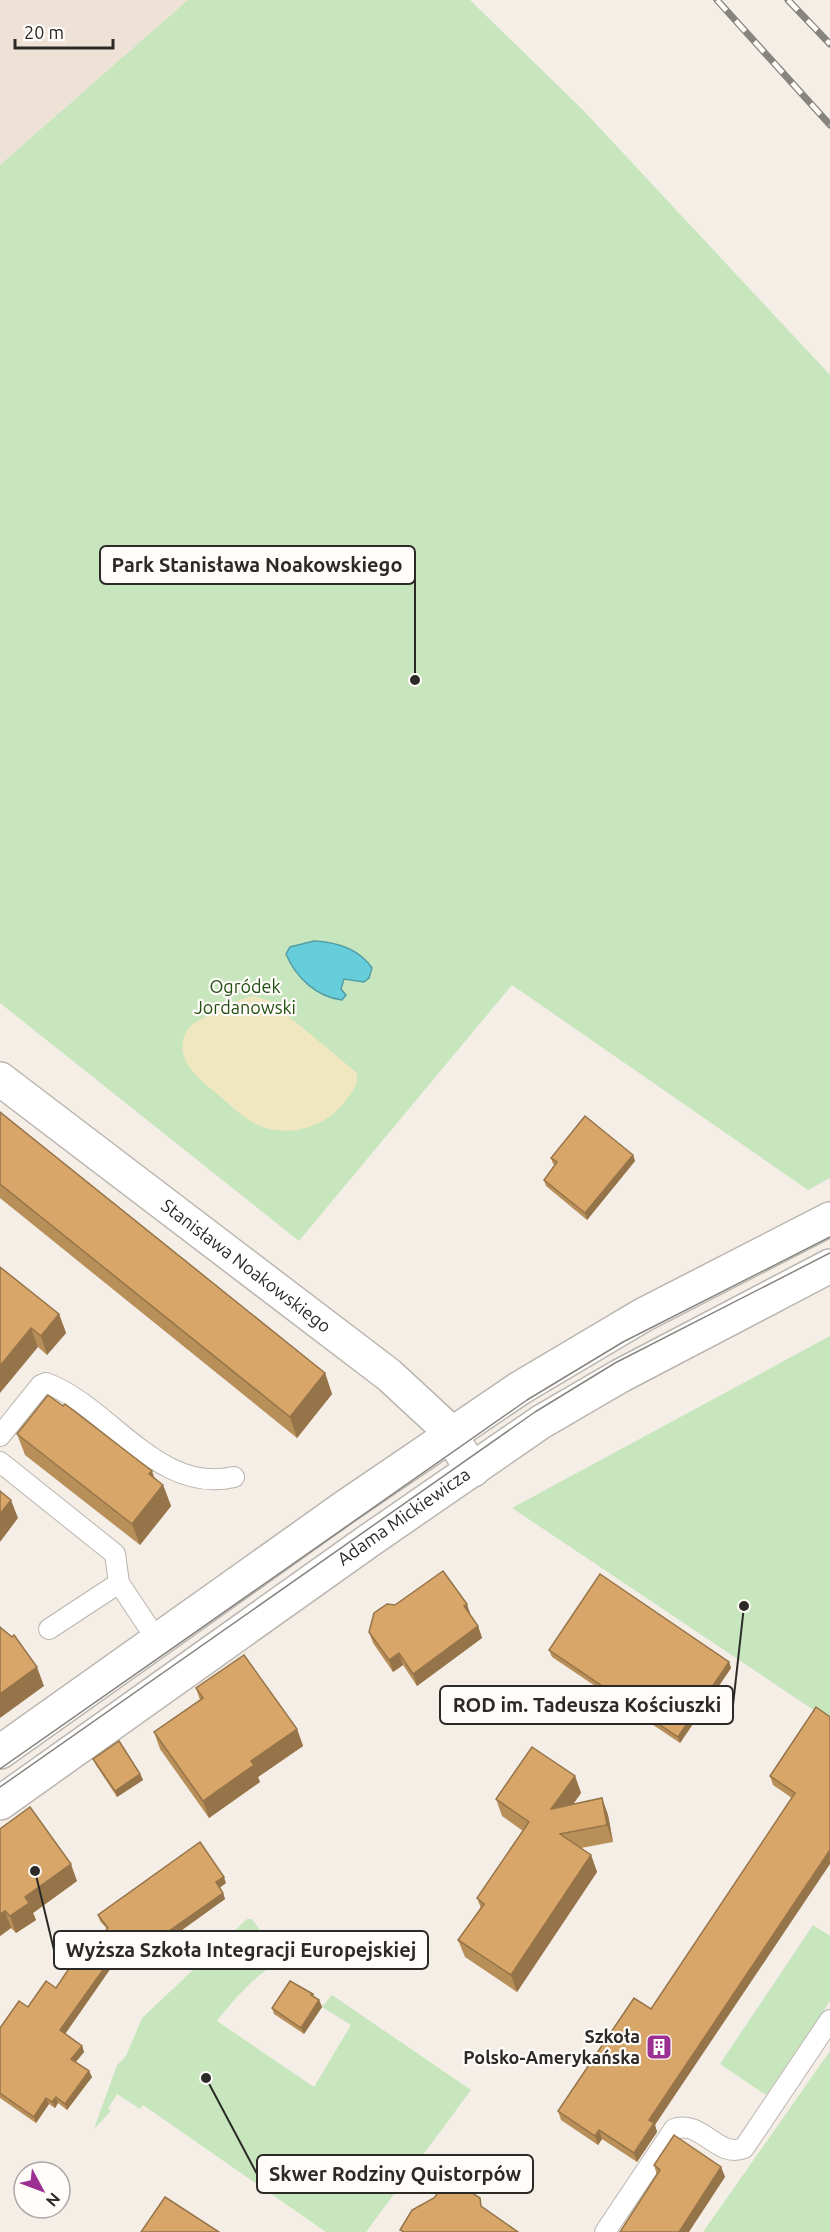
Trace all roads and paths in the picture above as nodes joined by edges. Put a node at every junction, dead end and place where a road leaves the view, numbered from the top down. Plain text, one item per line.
1 (0, 1079) edge
2 (830, 1219) edge
3 (830, 1266) edge
4 (450, 1436) junction
5 (0, 1437) edge
6 (0, 1462) edge
7 (473, 1470) junction
8 (234, 1477) dead end
9 (119, 1583) junction
10 (49, 1629) dead end
11 (157, 1640) junction
12 (0, 1752) edge
13 (0, 1803) edge
14 (830, 2020) edge
15 (605, 2232) edge

1 - 4 street, Stanisława Noakowskiego
2 - 4 street
3 - 7 street, Adama Mickiewicza
4 - 7 street, Stanisława Noakowskiego
4 - 11 street
5 - 8 lane
6 - 9 lane
7 - 13 street, Adama Mickiewicza
9 - 10 lane
9 - 11 lane
11 - 12 street
14 - 15 lane

